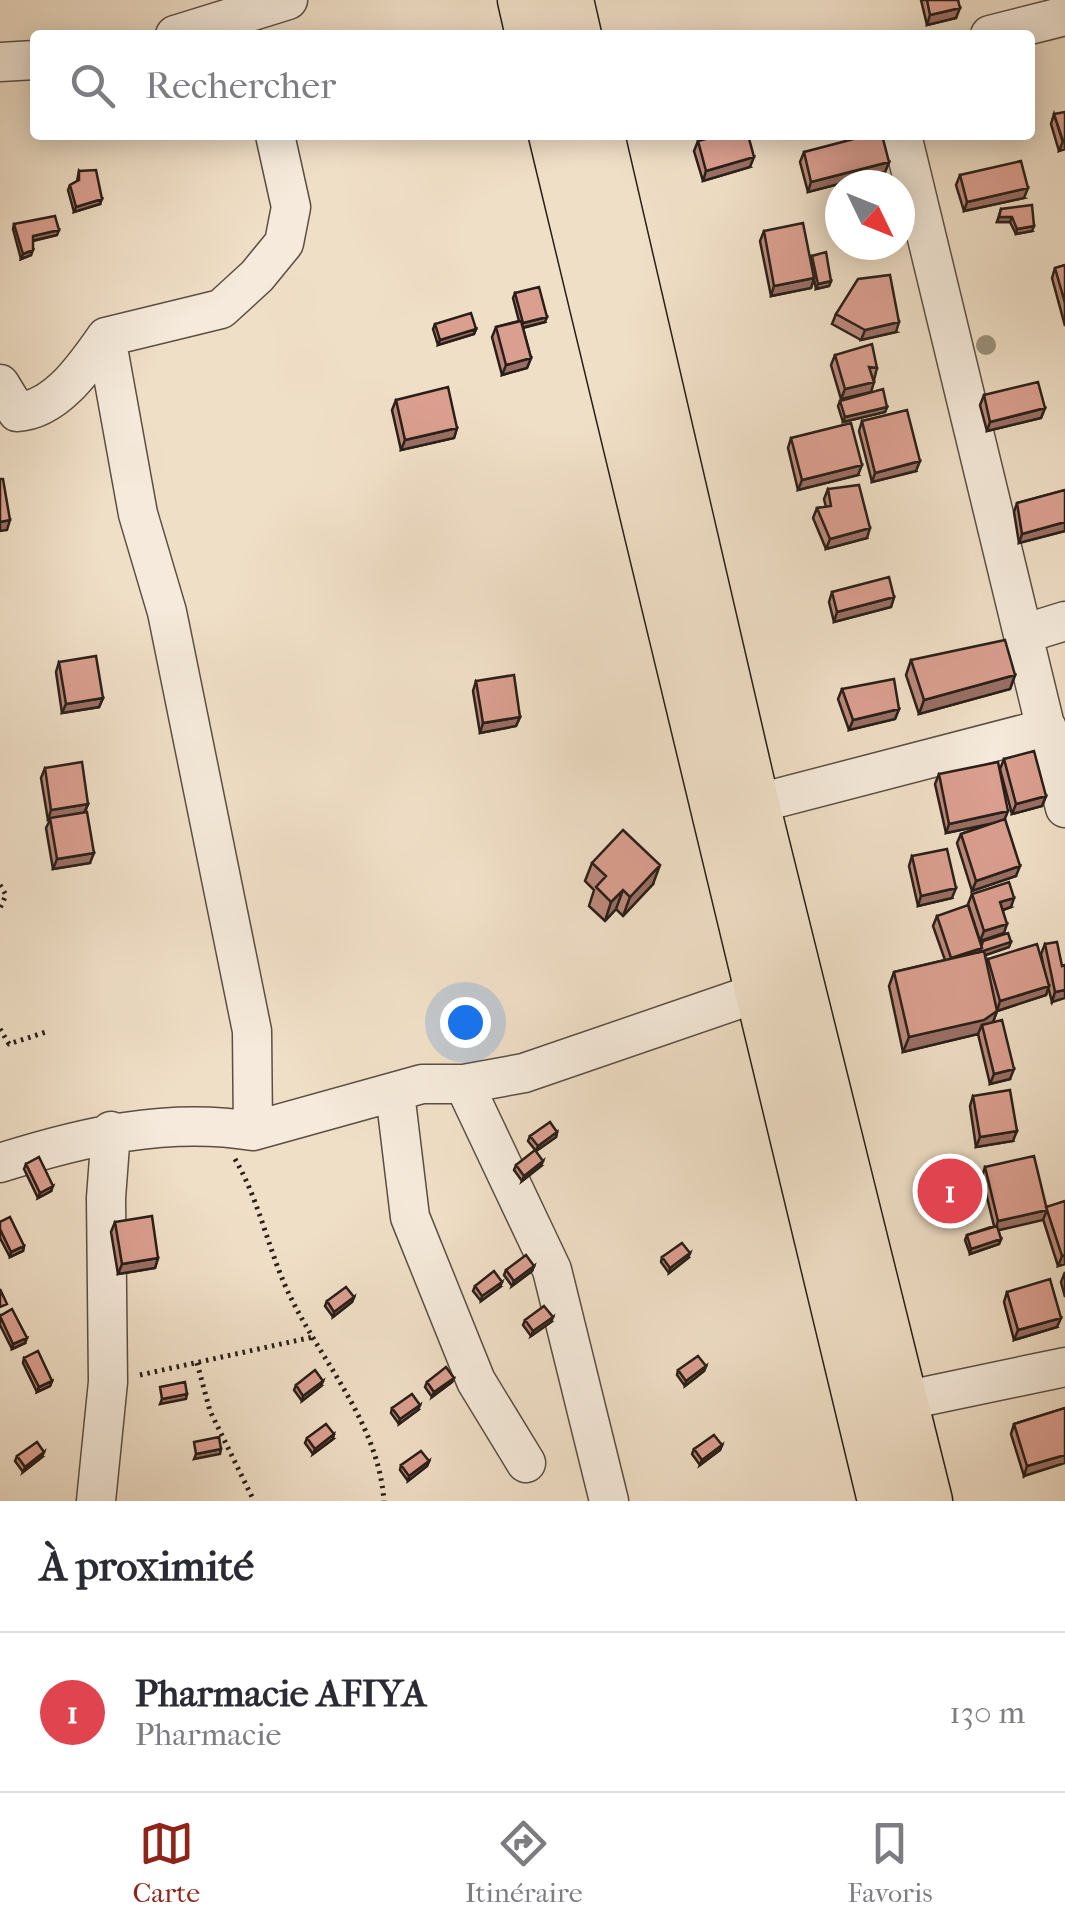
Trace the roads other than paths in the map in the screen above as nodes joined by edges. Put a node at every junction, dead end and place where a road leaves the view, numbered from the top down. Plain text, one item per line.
1 (288, 0) edge
2 (522, 0) edge
3 (569, 0) edge
4 (1065, 16) edge
5 (242, 17) edge
6 (193, 30) edge
7 (529, 30) edge
8 (576, 30) edge
9 (1010, 30) edge
10 (30, 60) edge
11 (0, 62) edge
12 (276, 140) edge
13 (554, 140) edge
14 (601, 140) edge
15 (903, 140) edge
16 (106, 337) junction
17 (0, 384) edge
18 (1065, 621) edge
19 (1022, 634) junction
20 (1047, 728) junction
21 (755, 804) junction
22 (1065, 808) edge
23 (757, 992) junction
24 (464, 1084) junction
25 (395, 1093) junction
26 (240, 1129) junction
27 (111, 1131) junction
28 (0, 1162) edge
29 (1065, 1367) edge
30 (903, 1401) junction
31 (526, 1462) dead end
32 (96, 1501) edge
33 (610, 1501) edge
34 (882, 1501) edge
35 (928, 1501) edge

1 - 5 street
2 - 7 main road
3 - 8 main road
4 - 9 street
5 - 6 street
10 - 11 street
12 - 16 street
13 - 23 main road
14 - 21 main road
15 - 19 street
16 - 17 street
16 - 26 street
18 - 19 street
19 - 20 street
20 - 21 street
20 - 22 street
21 - 30 main road
23 - 24 street
23 - 34 main road
24 - 25 street
24 - 33 street
25 - 26 street
25 - 31 street
26 - 27 street
27 - 28 street
27 - 32 street
29 - 30 street
30 - 35 main road

